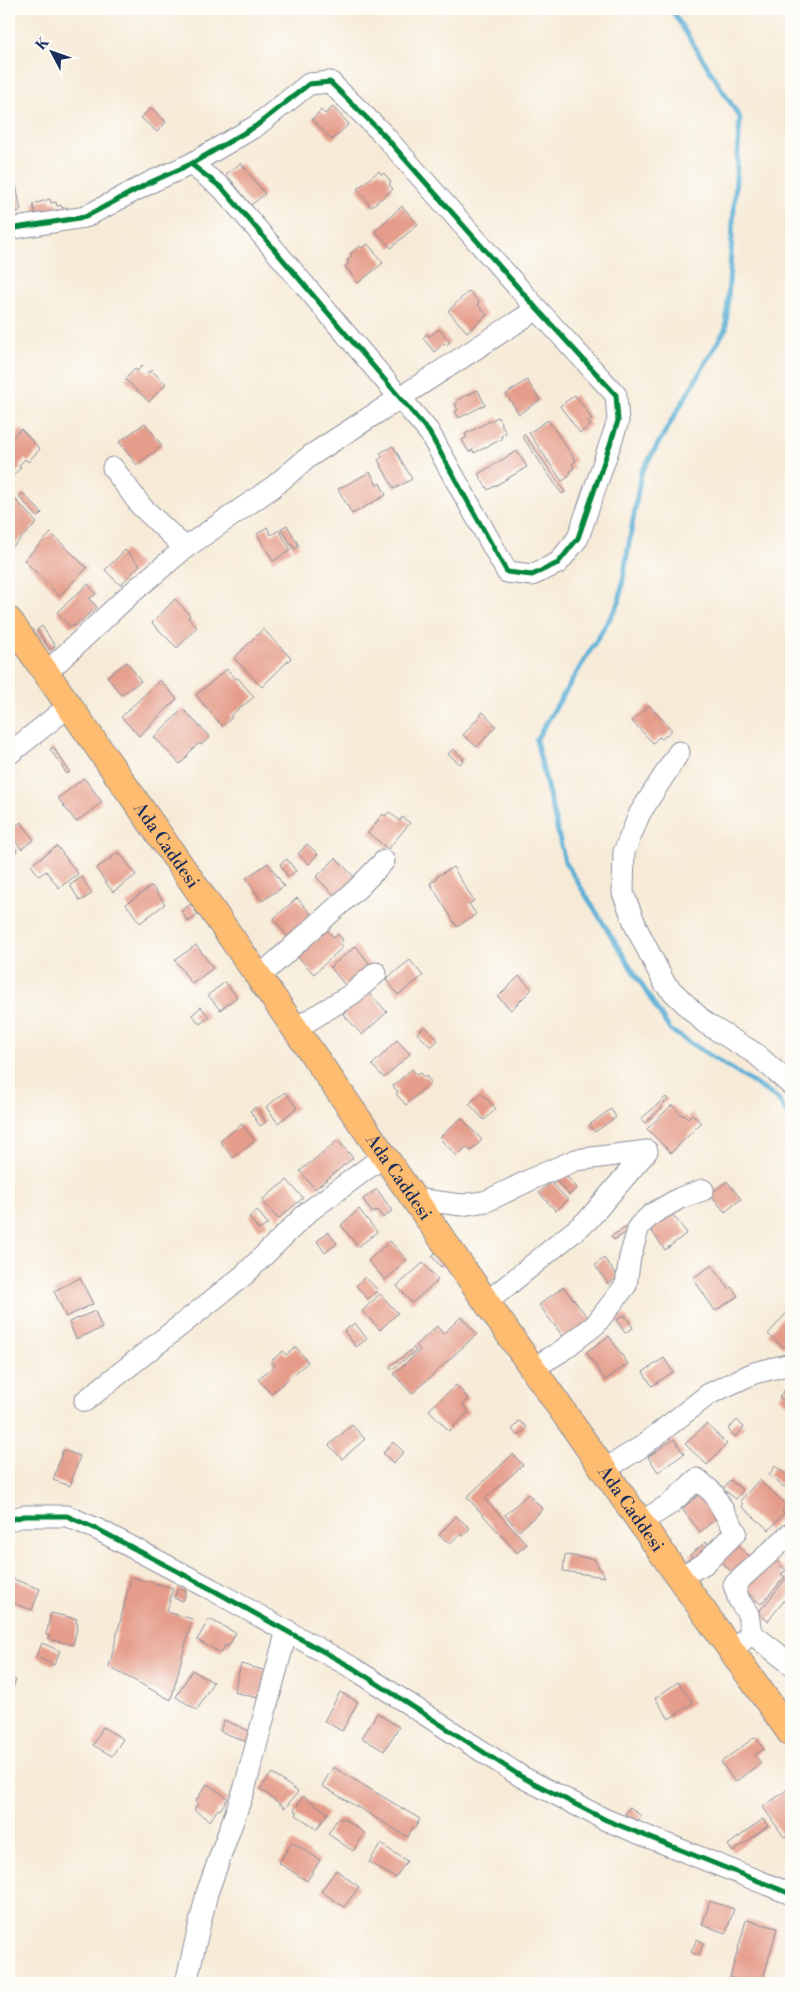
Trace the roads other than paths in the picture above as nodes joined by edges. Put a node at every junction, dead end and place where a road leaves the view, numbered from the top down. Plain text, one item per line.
1 (191, 164) junction
2 (9, 229) edge
3 (537, 309) junction
4 (399, 397) junction
5 (114, 468) dead end
6 (185, 548) junction
7 (9, 620) edge
8 (46, 673) junction
9 (69, 706) junction
10 (679, 752) dead end
11 (9, 754) edge
12 (384, 861) dead end
13 (376, 974) dead end
14 (259, 977) junction
15 (295, 1029) junction
16 (791, 1085) edge
17 (384, 1156) junction
18 (703, 1190) dead end
19 (414, 1199) junction
20 (487, 1302) junction
21 (791, 1364) edge
22 (533, 1368) junction
23 (85, 1401) dead end
24 (604, 1470) junction
25 (9, 1520) edge
26 (641, 1522) junction
27 (791, 1533) edge
28 (679, 1577) junction
29 (286, 1630) junction
30 (751, 1633) junction
31 (732, 1652) junction
32 (791, 1664) edge
33 (791, 1734) edge
34 (791, 1894) edge
35 (186, 1983) edge

1 - 2 street
1 - 3 street
1 - 4 street
3 - 4 street
3 - 4 street
4 - 6 street
5 - 6 street
6 - 8 street
7 - 8 main road, Ada Caddesi
8 - 9 main road, Ada Caddesi
9 - 11 street
9 - 14 main road, Ada Caddesi
10 - 16 street
12 - 14 street
13 - 15 street
14 - 15 main road, Ada Caddesi
15 - 17 main road, Ada Caddesi
17 - 19 main road, Ada Caddesi
17 - 23 street
18 - 22 street
19 - 20 main road, Ada Caddesi
19 - 20 street
20 - 22 main road, Ada Caddesi
21 - 24 street
22 - 24 main road, Ada Caddesi
24 - 26 main road, Ada Caddesi
25 - 29 street
26 - 28 main road, Ada Caddesi
26 - 28 street
27 - 30 street
28 - 31 main road, Ada Caddesi
29 - 34 street
29 - 35 street
30 - 31 street
30 - 32 street
31 - 33 main road, Ada Caddesi

